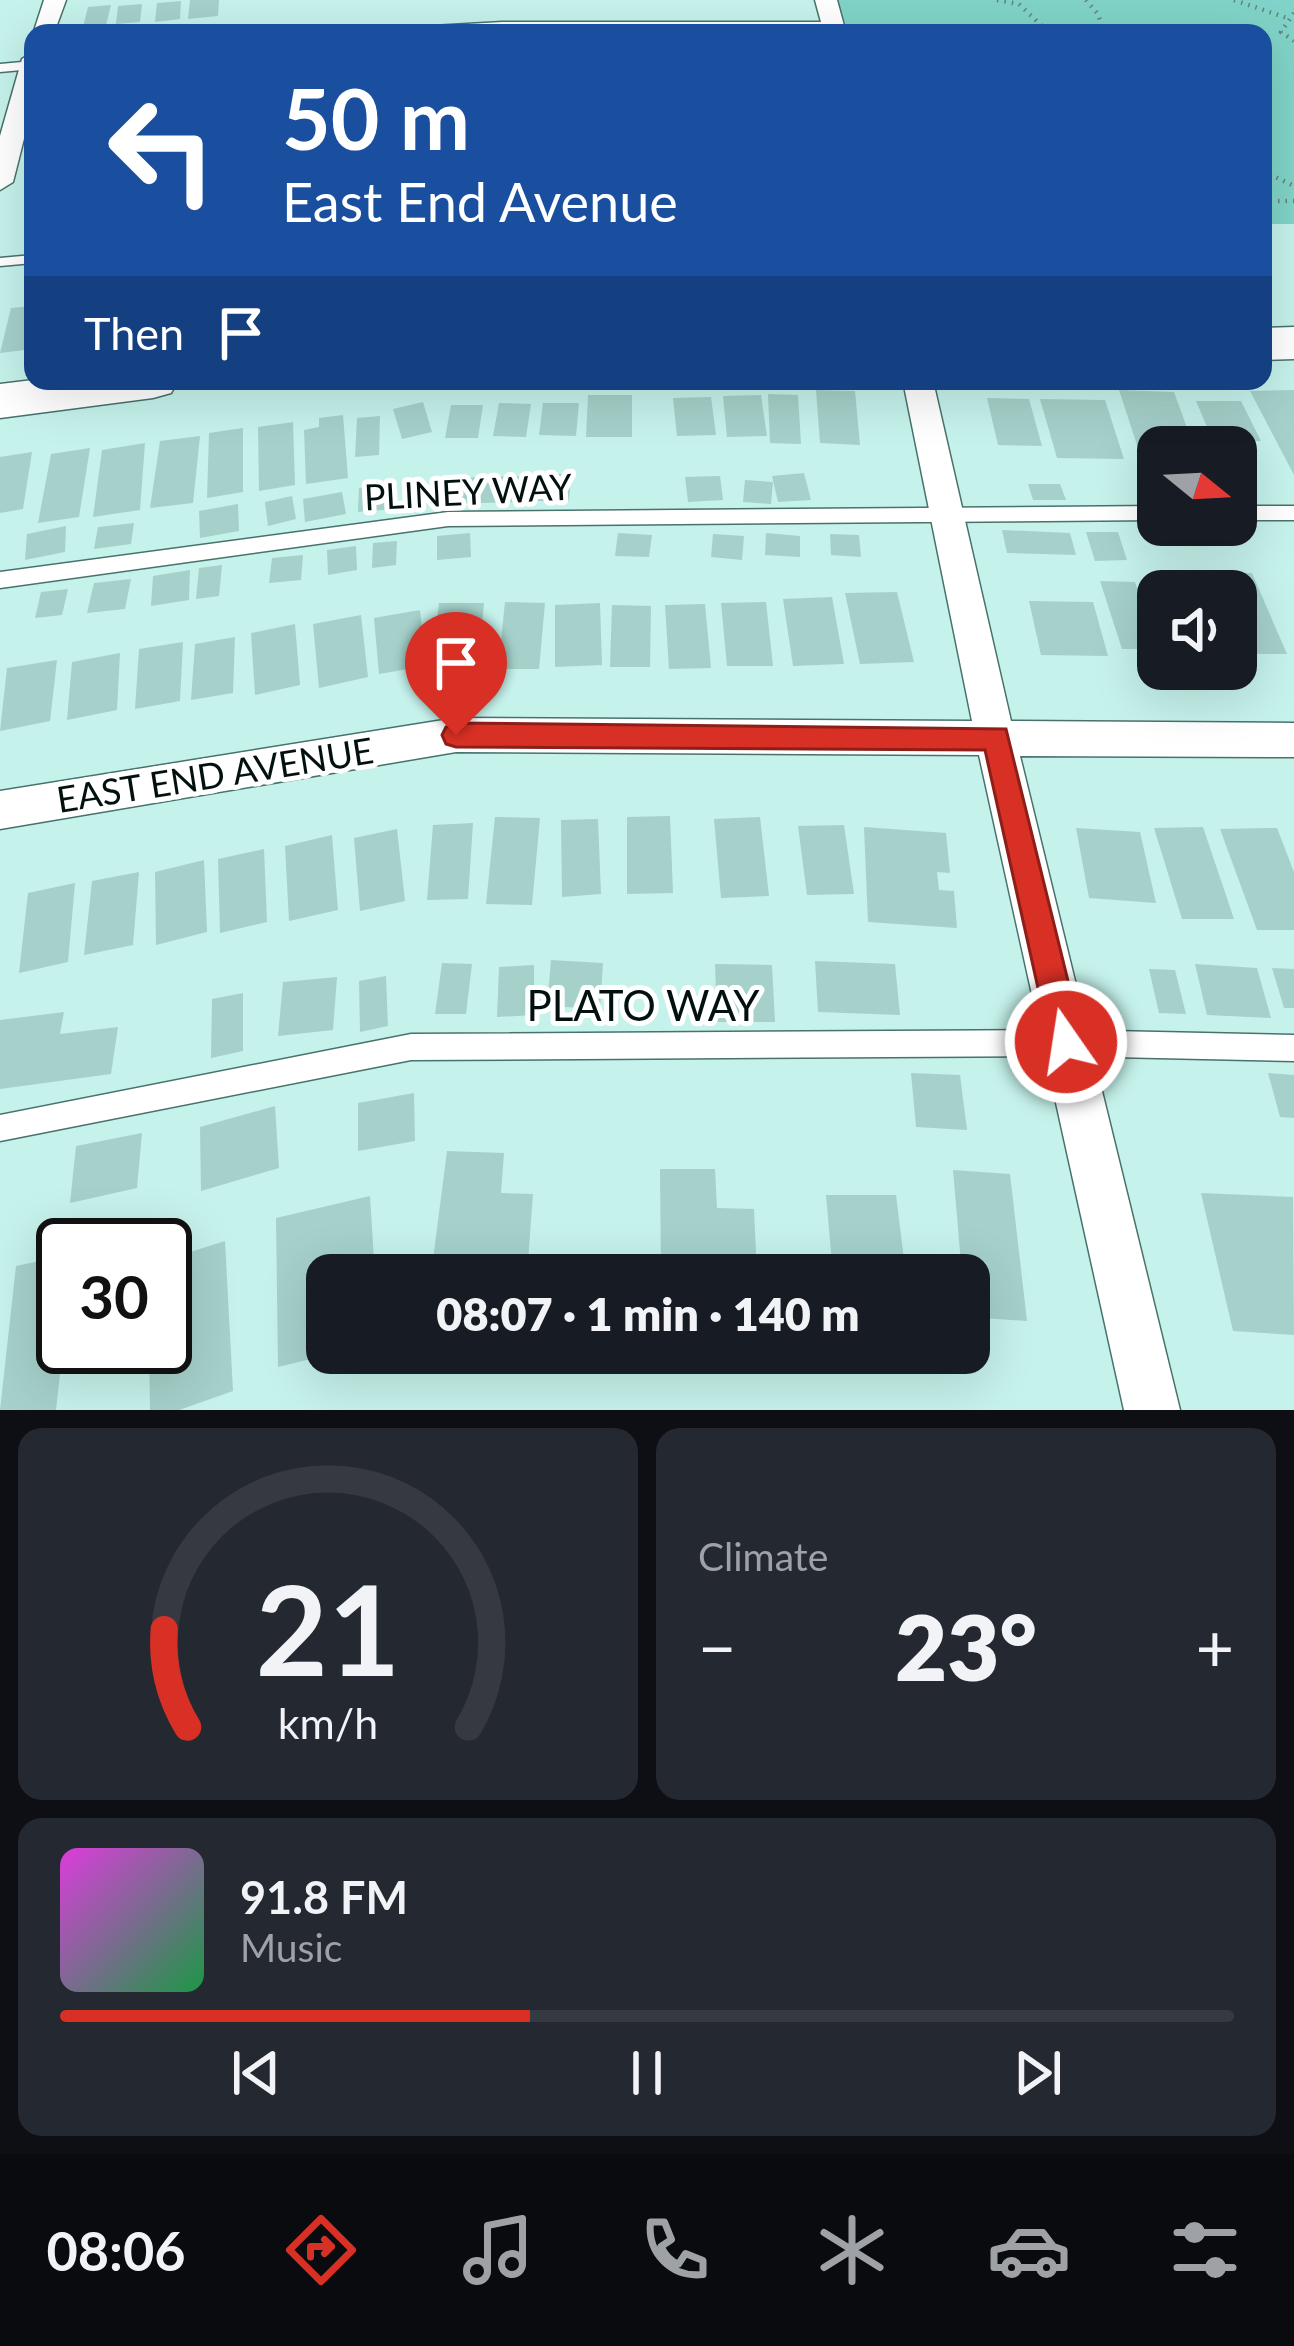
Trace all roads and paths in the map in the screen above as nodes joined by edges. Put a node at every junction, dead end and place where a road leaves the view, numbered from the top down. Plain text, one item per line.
1 (997, 0) edge
2 (1234, 0) edge
3 (1294, 13) edge
4 (1287, 18) junction
5 (1039, 24) edge
6 (1294, 41) edge
7 (24, 104) edge
8 (14, 155) edge
9 (0, 182) edge
10 (84, 390) edge
11 (920, 390) edge
12 (0, 401) edge
13 (943, 513) junction
14 (1137, 513) edge
15 (1257, 513) edge
16 (1294, 513) edge
17 (0, 580) edge
18 (996, 738) junction
19 (1294, 740) edge
20 (0, 810) edge
21 (1066, 1042) junction
22 (1294, 1048) edge
23 (0, 1128) edge
24 (1151, 1410) edge

1 - 5 path
2 - 4 path
3 - 4 path
4 - 6 path
7 - 8 street
8 - 9 street
10 - 12 main road
11 - 13 street
13 - 14 lane, PLINEY WAY
13 - 17 lane, PLINEY WAY
13 - 18 street
15 - 16 lane
18 - 19 street, EAST END AVENUE
18 - 20 street, EAST END AVENUE
18 - 21 street
21 - 22 lane, PLATO WAY
21 - 23 lane, PLATO WAY
21 - 24 street

